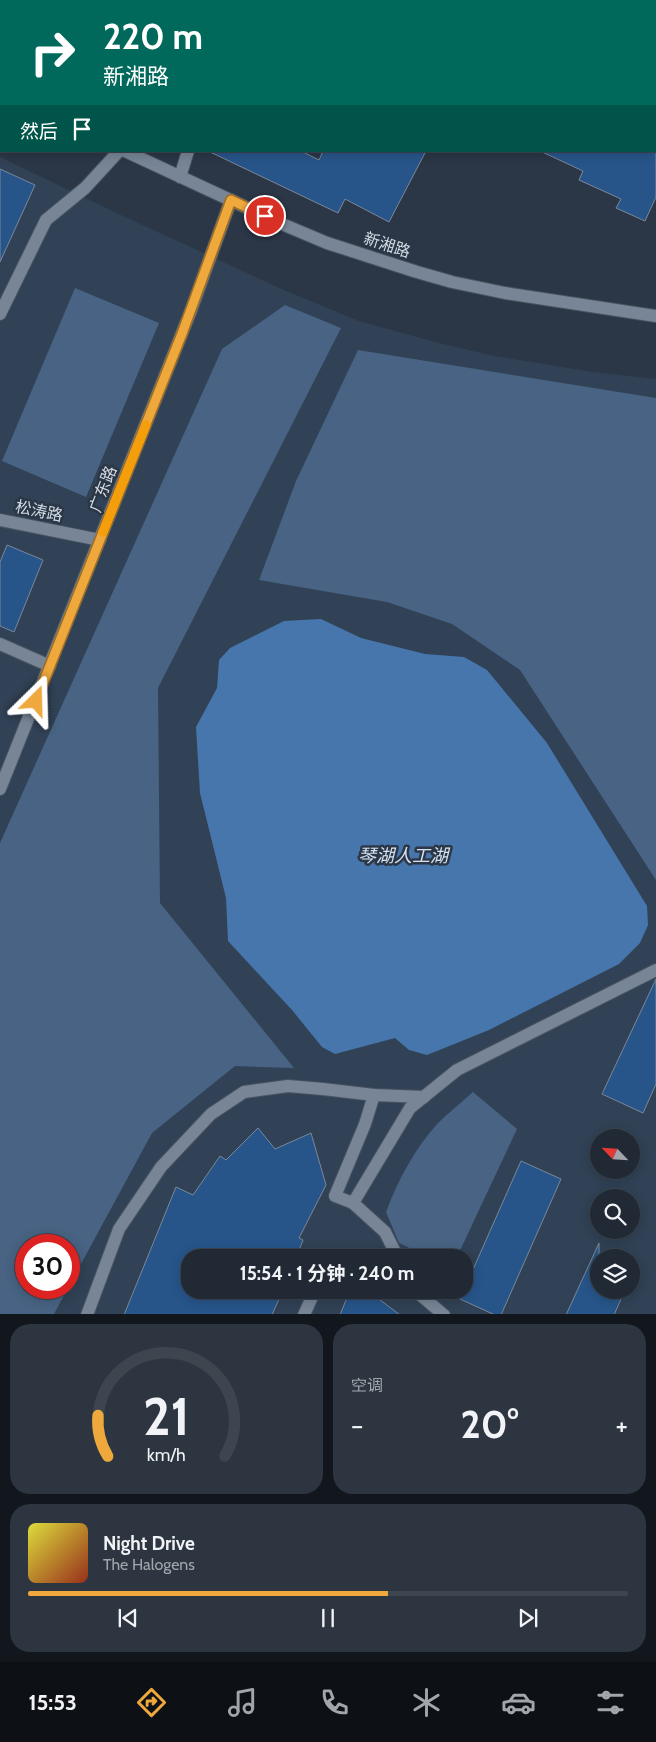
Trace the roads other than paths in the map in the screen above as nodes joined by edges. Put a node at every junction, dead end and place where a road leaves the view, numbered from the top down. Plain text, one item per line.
1 (118, 152) edge
2 (127, 152) edge
3 (188, 152) edge
4 (180, 176) junction
5 (231, 200) junction
6 (0, 314) edge
7 (656, 316) edge
8 (0, 520) edge
9 (100, 540) junction
10 (0, 644) edge
11 (50, 666) junction
12 (0, 789) edge
13 (656, 970) edge
14 (374, 1095) junction
15 (424, 1097) junction
16 (353, 1203) junction
17 (394, 1249) edge
18 (311, 1299) edge
19 (425, 1299) edge
20 (87, 1314) edge
21 (304, 1314) edge
22 (444, 1314) edge

1 - 6 street
2 - 4 street, 新湘路
3 - 4 street
4 - 5 street, 新湘路
5 - 7 street, 新湘路
5 - 9 street, 广东路
8 - 9 street, 松涛路
9 - 11 street, 广东路
10 - 11 street
11 - 12 street, 广东路
13 - 15 street
14 - 15 street
14 - 16 street
14 - 20 street
15 - 16 street
16 - 17 street
18 - 21 street
19 - 22 street

